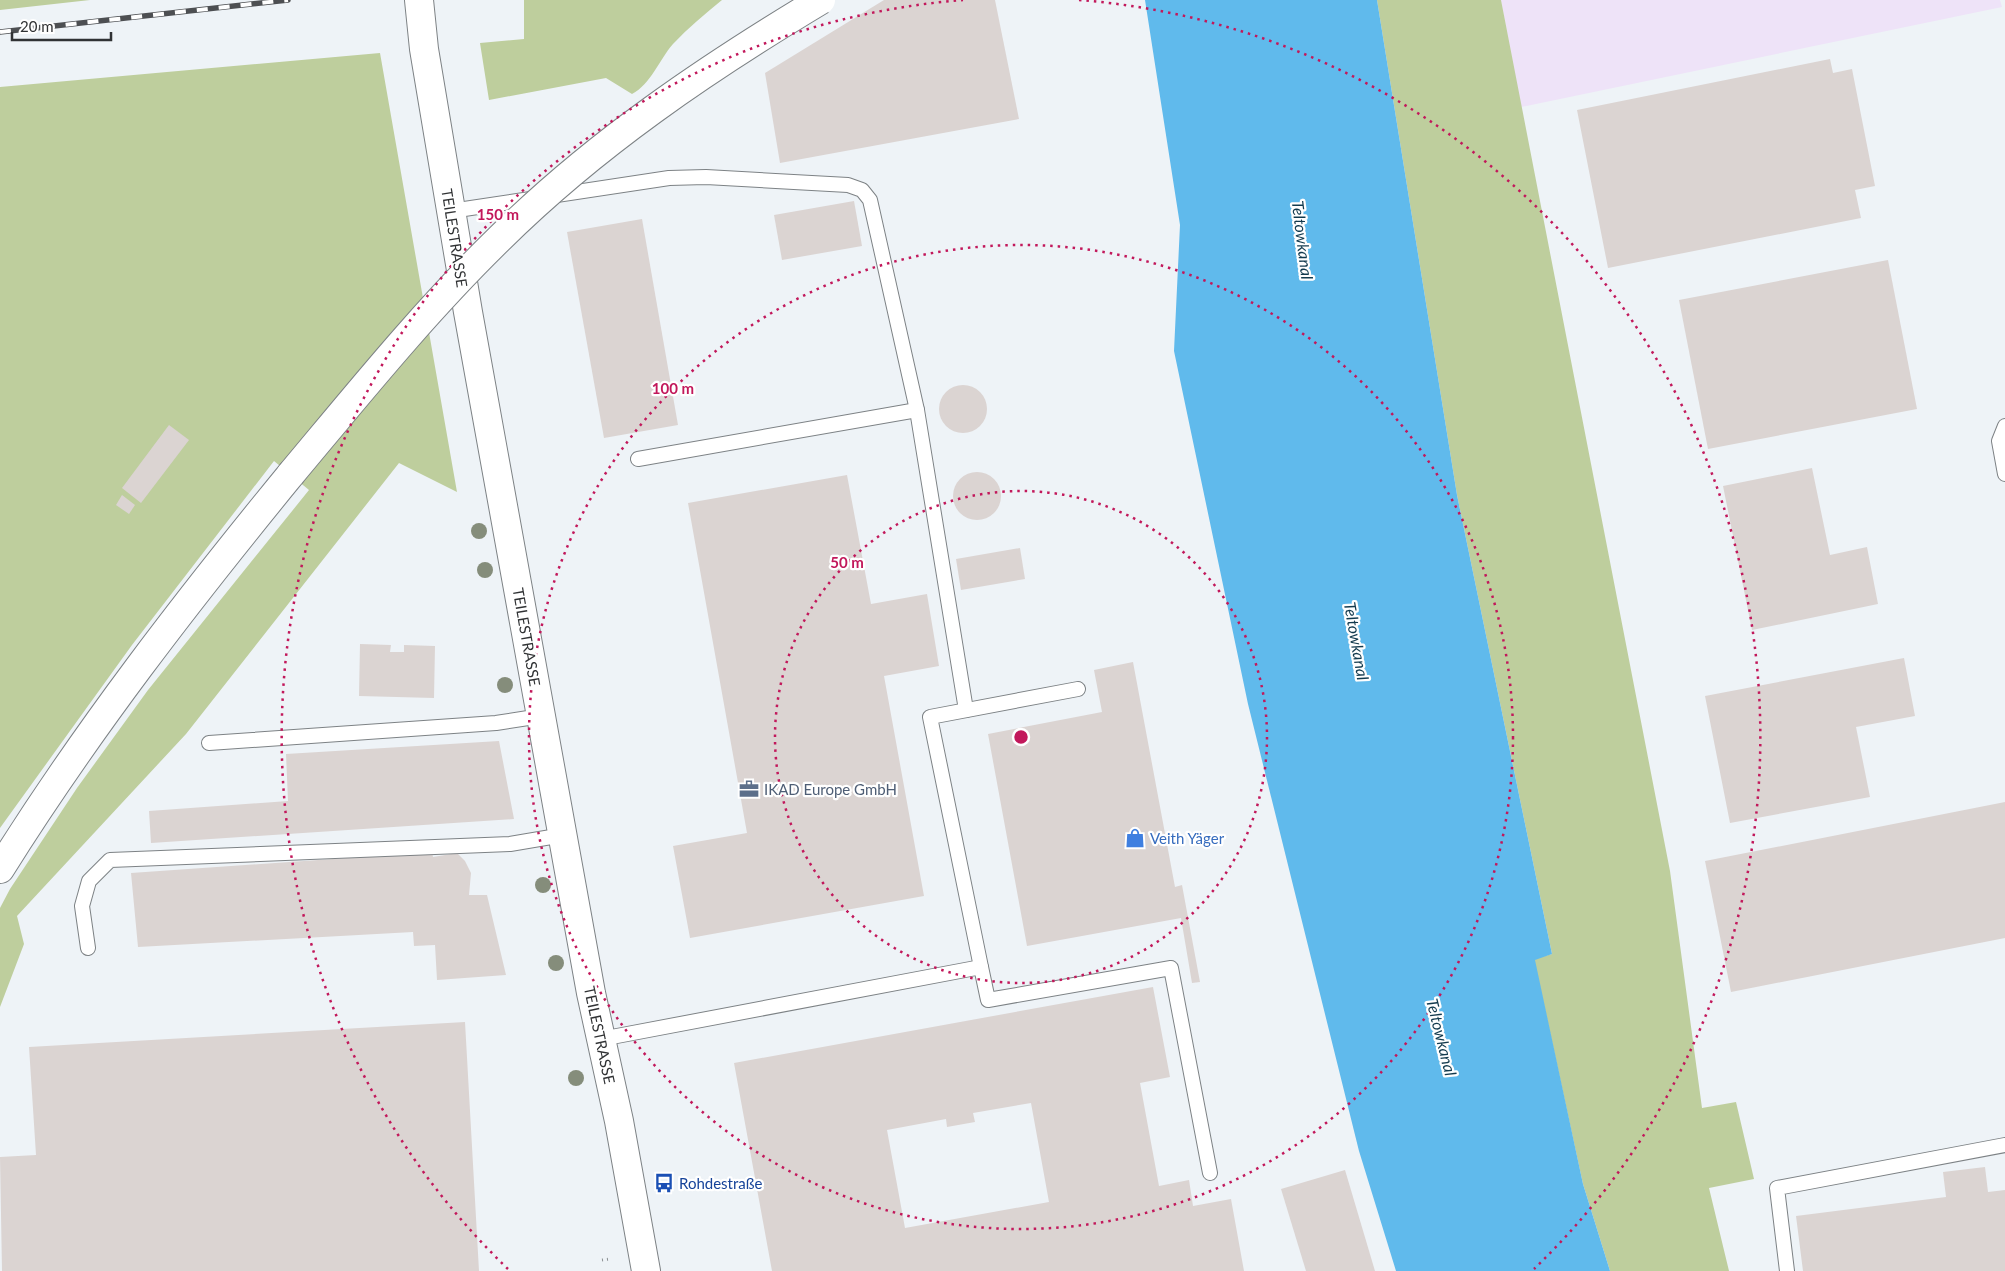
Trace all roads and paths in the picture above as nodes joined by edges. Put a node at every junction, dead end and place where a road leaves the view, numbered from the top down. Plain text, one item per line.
1 (419, 0) edge
2 (821, 0) edge
3 (451, 210) junction
4 (917, 410) junction
5 (2005, 426) edge
6 (638, 459) dead end
7 (2005, 474) edge
8 (1078, 689) dead end
9 (966, 710) junction
10 (541, 716) junction
11 (209, 743) dead end
12 (563, 835) junction
13 (0, 869) edge
14 (88, 948) dead end
15 (981, 967) junction
16 (601, 1039) junction
17 (2005, 1145) edge
18 (1210, 1173) dead end
19 (610, 1259) dead end
20 (602, 1260) dead end
21 (646, 1271) edge
22 (1787, 1271) edge

1 - 3 main road, TEILESTRASSE
2 - 13 main road, bridge
3 - 4 lane
3 - 10 main road, TEILESTRASSE
4 - 6 lane
4 - 9 lane
5 - 7 lane
8 - 9 lane
9 - 15 lane
10 - 11 lane
10 - 12 main road, TEILESTRASSE
12 - 14 lane
12 - 16 main road, TEILESTRASSE
15 - 16 lane
15 - 18 lane
16 - 21 main road, TEILESTRASSE
17 - 22 lane
19 - 20 path

